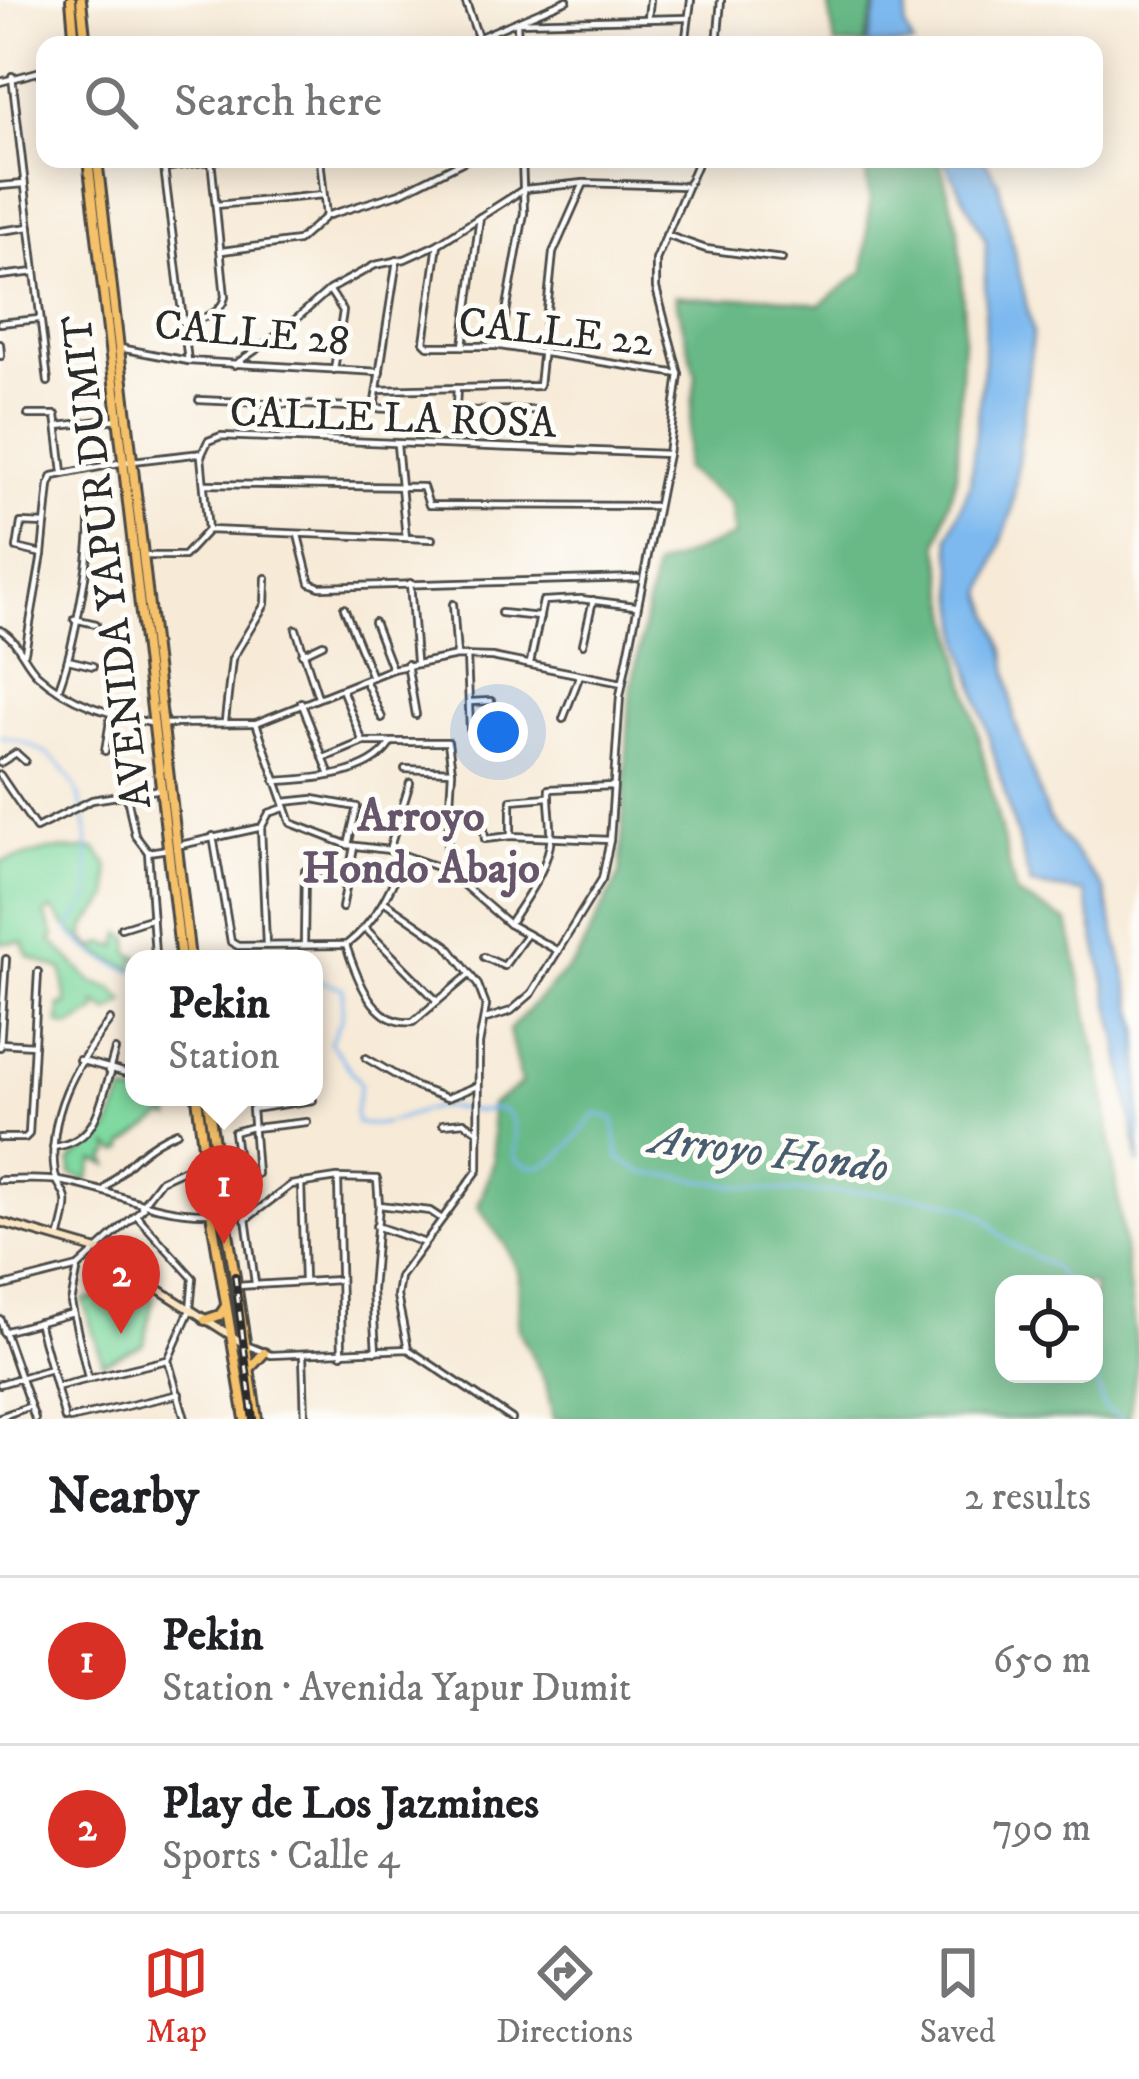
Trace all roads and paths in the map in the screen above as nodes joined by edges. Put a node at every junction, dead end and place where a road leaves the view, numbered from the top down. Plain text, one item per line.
1 (71, 0) edge
2 (81, 0) edge
3 (465, 0) edge
4 (566, 0) edge
5 (650, 0) edge
6 (691, 0) edge
7 (721, 0) edge
8 (688, 18) junction
9 (648, 19) junction
10 (517, 22) junction
11 (75, 36) edge
12 (85, 36) edge
13 (478, 36) edge
14 (481, 36) edge
15 (518, 36) edge
16 (687, 36) edge
17 (718, 36) edge
18 (36, 72) edge
19 (12, 76) junction
20 (0, 82) edge
21 (89, 168) edge
22 (99, 168) edge
23 (164, 168) edge
24 (212, 168) edge
25 (321, 168) edge
26 (451, 168) edge
27 (523, 168) edge
28 (695, 168) edge
29 (25, 183) junction
30 (584, 183) junction
31 (0, 186) edge
32 (688, 187) junction
33 (524, 189) junction
34 (323, 195) junction
35 (216, 205) junction
36 (326, 217) junction
37 (480, 217) junction
38 (31, 227) junction
39 (0, 231) edge
40 (666, 235) junction
41 (438, 244) junction
42 (222, 251) junction
43 (782, 259) dead end
44 (397, 260) junction
45 (35, 272) junction
46 (0, 276) edge
47 (329, 290) junction
48 (39, 319) junction
49 (0, 322) edge
50 (184, 322) junction
51 (0, 344) edge
52 (463, 346) junction
53 (500, 346) junction
54 (120, 348) junction
55 (542, 351) junction
56 (2, 356) edge
57 (188, 361) junction
58 (234, 364) junction
59 (334, 370) junction
60 (380, 372) junction
61 (679, 374) junction
62 (48, 382) dead end
63 (457, 388) junction
64 (377, 390) junction
65 (199, 400) dead end
66 (374, 408) junction
67 (393, 409) dead end
68 (536, 410) dead end
69 (28, 415) dead end
70 (119, 418) junction
71 (58, 427) junction
72 (397, 445) junction
73 (202, 453) junction
74 (668, 454) junction
75 (129, 461) junction
76 (63, 472) junction
77 (205, 484) junction
78 (400, 487) junction
79 (656, 506) junction
80 (90, 518) dead end
81 (45, 524) junction
82 (208, 530) junction
83 (298, 536) junction
84 (406, 538) junction
85 (431, 539) dead end
86 (42, 554) junction
87 (144, 556) junction
88 (266, 578) dead end
89 (641, 578) junction
90 (410, 583) junction
91 (593, 600) junction
92 (453, 604) dead end
93 (635, 606) junction
94 (344, 608) dead end
95 (501, 613) dead end
96 (540, 617) junction
97 (74, 620) junction
98 (374, 622) dead end
99 (96, 624) dead end
100 (296, 629) dead end
101 (0, 630) edge
102 (323, 644) dead end
103 (584, 644) dead end
104 (302, 654) junction
105 (24, 656) junction
106 (457, 656) junction
107 (467, 656) junction
108 (68, 660) junction
109 (416, 661) junction
110 (407, 664) junction
111 (530, 664) junction
112 (93, 666) dead end
113 (392, 669) junction
114 (580, 675) junction
115 (368, 679) junction
116 (622, 682) junction
117 (342, 689) junction
118 (58, 690) junction
119 (318, 697) junction
120 (491, 701) dead end
121 (302, 702) junction
122 (470, 702) junction
123 (111, 715) junction
124 (416, 715) dead end
125 (382, 718) dead end
126 (562, 718) dead end
127 (225, 721) junction
128 (256, 723) junction
129 (160, 724) junction
130 (470, 729) dead end
131 (363, 742) junction
132 (392, 742) junction
133 (105, 751) dead end
134 (324, 758) junction
135 (25, 761) dead end
136 (0, 763) edge
137 (405, 769) dead end
138 (452, 771) junction
139 (0, 775) edge
140 (330, 778) junction
141 (275, 781) junction
142 (410, 783) dead end
143 (612, 786) junction
144 (162, 789) junction
145 (126, 795) junction
146 (548, 797) junction
147 (283, 805) junction
148 (482, 812) dead end
149 (261, 828) junction
150 (213, 836) junction
151 (511, 836) junction
152 (551, 838) junction
153 (610, 840) junction
154 (351, 846) junction
155 (172, 848) junction
156 (389, 850) junction
157 (148, 852) junction
158 (405, 855) junction
159 (446, 869) junction
160 (350, 875) junction
161 (385, 902) junction
162 (342, 908) dead end
163 (153, 919) junction
164 (509, 924) junction
165 (122, 928) dead end
166 (366, 929) junction
167 (527, 934) junction
168 (266, 945) junction
169 (304, 945) junction
170 (346, 945) junction
171 (155, 950) edge
172 (184, 950) edge
173 (558, 951) junction
174 (484, 957) dead end
175 (6, 959) dead end
176 (38, 972) dead end
177 (470, 974) junction
178 (436, 1001) junction
179 (486, 1019) junction
180 (110, 1020) dead end
181 (0, 1045) edge
182 (34, 1045) junction
183 (115, 1050) dead end
184 (366, 1058) dead end
185 (79, 1060) junction
186 (110, 1071) junction
187 (125, 1074) edge
188 (478, 1086) junction
189 (198, 1106) edge
190 (208, 1106) edge
191 (269, 1106) edge
192 (308, 1122) dead end
193 (442, 1124) dead end
194 (252, 1127) junction
195 (479, 1129) junction
196 (177, 1132) dead end
197 (0, 1138) edge
198 (53, 1147) junction
199 (185, 1168) dead end
200 (257, 1174) dead end
201 (338, 1178) junction
202 (0, 1180) edge
203 (55, 1180) junction
204 (301, 1183) junction
205 (104, 1191) junction
206 (379, 1205) junction
207 (143, 1206) junction
208 (211, 1213) junction
209 (136, 1215) junction
210 (442, 1219) junction
211 (245, 1220) junction
212 (0, 1222) edge
213 (376, 1226) junction
214 (60, 1236) junction
215 (423, 1242) junction
216 (98, 1250) junction
217 (78, 1267) junction
218 (304, 1280) junction
219 (340, 1280) junction
220 (255, 1283) junction
221 (237, 1286) junction
222 (0, 1287) edge
223 (227, 1305) junction
224 (190, 1310) junction
225 (73, 1313) junction
226 (0, 1319) edge
227 (205, 1320) junction
228 (38, 1322) junction
229 (3, 1332) junction
230 (233, 1337) junction
231 (246, 1345) junction
232 (408, 1349) junction
233 (376, 1351) junction
234 (264, 1353) junction
235 (342, 1354) junction
236 (303, 1355) junction
237 (168, 1360) junction
238 (51, 1369) junction
239 (250, 1373) junction
240 (19, 1378) junction
241 (88, 1378) junction
242 (0, 1384) edge
243 (56, 1387) junction
244 (178, 1394) junction
245 (30, 1406) junction
246 (0, 1418) edge
247 (35, 1419) edge
248 (68, 1419) edge
249 (185, 1419) edge
250 (245, 1419) edge
251 (257, 1419) edge
252 (305, 1419) edge
253 (512, 1419) edge

1 - 11 main road
2 - 12 main road
3 - 13 street
4 - 10 street
5 - 9 street
6 - 8 street
7 - 17 street
8 - 9 street
8 - 16 street
9 - 10 street
10 - 14 street
10 - 15 street
18 - 19 street
19 - 20 street
19 - 29 street
21 - 70 main road, AVENIDA YAPUR DUMIT
22 - 54 main road, AVENIDA YAPUR DUMIT
23 - 50 street
24 - 35 street
25 - 34 street
26 - 36 street
27 - 33 street
28 - 32 street
29 - 31 street
29 - 38 street
30 - 32 street
30 - 33 street
30 - 55 street
32 - 40 street
33 - 37 street, CALLE 22
33 - 53 street
34 - 35 street
34 - 36 street
35 - 42 street
36 - 42 street
37 - 41 street, CALLE 22
37 - 52 street
38 - 39 street
38 - 45 street
40 - 43 street
40 - 61 street
41 - 44 street, CALLE 22
41 - 52 street, CALLE 22
42 - 50 street
44 - 47 street, CALLE 22
44 - 60 street
45 - 46 street
45 - 48 street
47 - 58 street, CALLE 22
47 - 59 street
48 - 49 street
48 - 62 street
50 - 57 street
51 - 56 street
52 - 53 street, CALLE 22
53 - 55 street, CALLE 22
54 - 57 street, CALLE 28
54 - 75 main road, AVENIDA YAPUR DUMIT
55 - 61 street, CALLE 22
55 - 63 street
57 - 58 street, CALLE 28
58 - 59 street, CALLE 28
59 - 60 street, CALLE 28
60 - 64 street
61 - 74 street
63 - 64 street
63 - 68 street
64 - 66 street
65 - 66 street
66 - 67 street
69 - 71 street
70 - 71 street
70 - 75 main road, AVENIDA YAPUR DUMIT
71 - 76 street
72 - 73 street, CALLE LA ROSA
72 - 74 street, CALLE LA ROSA
72 - 78 street
73 - 75 street
73 - 77 street, CALLE LA ROSA
74 - 79 street
75 - 76 street
75 - 87 main road, AVENIDA YAPUR DUMIT
75 - 129 main road, AVENIDA YAPUR DUMIT
76 - 81 street
77 - 78 street
77 - 82 street, CALLE LA ROSA
78 - 79 street
78 - 84 street
79 - 89 street
80 - 97 street
81 - 86 street
81 - 86 street
82 - 83 street
82 - 87 street
83 - 84 street
83 - 90 street
84 - 85 street
86 - 105 street
87 - 129 main road, AVENIDA YAPUR DUMIT
88 - 127 street
89 - 90 street
89 - 93 street
90 - 109 street
91 - 93 street
91 - 96 street
91 - 103 street
92 - 106 street
93 - 116 street
94 - 115 street
95 - 96 street
96 - 111 street
97 - 99 street
97 - 108 street
98 - 113 street
100 - 104 street
101 - 105 street
102 - 104 street
104 - 119 street
105 - 118 street
106 - 107 street
106 - 109 street
107 - 111 street
107 - 122 street
108 - 112 street
108 - 118 street
109 - 110 street
110 - 113 street
110 - 124 street
111 - 114 street
113 - 115 street
114 - 116 street
114 - 126 street
115 - 117 street
115 - 125 street
116 - 143 street
117 - 119 street
117 - 131 street
118 - 123 street
119 - 121 street
120 - 122 street
121 - 128 street
121 - 134 street
122 - 130 street
123 - 129 street
123 - 133 street
127 - 128 street
127 - 129 street
128 - 141 street
129 - 144 main road, AVENIDA YAPUR DUMIT
129 - 155 main road, AVENIDA YAPUR DUMIT
131 - 132 street
131 - 134 street
132 - 138 street
132 - 140 street
134 - 140 street
135 - 136 street
137 - 138 street
138 - 159 street
139 - 145 street
140 - 141 street
141 - 147 street
142 - 156 street
143 - 146 street
143 - 153 street
144 - 145 street
144 - 155 main road, AVENIDA YAPUR DUMIT
145 - 157 street
146 - 151 street
146 - 152 street
147 - 149 street
147 - 154 street
147 - 154 street
148 - 151 street
149 - 150 street
149 - 168 street
150 - 155 street
150 - 168 street
151 - 152 street
152 - 153 street
152 - 164 street
153 - 173 street
154 - 156 street
154 - 160 street
155 - 157 street
155 - 172 main road, AVENIDA YAPUR DUMIT
156 - 158 street
157 - 163 street
158 - 159 street
158 - 161 street
159 - 164 street
160 - 162 street
160 - 169 street
161 - 166 street
161 - 177 street
163 - 165 street
163 - 171 street
164 - 167 street
166 - 170 street
166 - 178 street
167 - 173 street
167 - 174 street
168 - 169 street
169 - 170 street
170 - 178 street
173 - 179 street
175 - 181 street
176 - 182 street
177 - 178 street
177 - 179 street
179 - 188 street
180 - 185 street
181 - 182 street
182 - 197 street
183 - 186 street
184 - 188 street
185 - 186 street
185 - 198 street
186 - 187 street
186 - 198 street
188 - 195 street
189 - 208 main road
190 - 221 main road
191 - 194 street
192 - 194 street
193 - 195 street
194 - 200 street
194 - 211 street
195 - 210 street
196 - 205 street
198 - 203 street
199 - 207 street
201 - 204 street
201 - 206 street
201 - 219 street
202 - 203 street
203 - 205 street
203 - 214 street
204 - 211 street
204 - 218 street
205 - 207 street
206 - 210 street
206 - 213 street
207 - 208 street
207 - 209 street
208 - 223 main road
209 - 216 street
209 - 224 street
210 - 215 street
211 - 220 street
212 - 214 main road
213 - 215 street
213 - 233 street
214 - 216 main road
215 - 232 street
216 - 217 street
216 - 224 main road
217 - 222 street
217 - 225 street
218 - 219 street
218 - 220 street
219 - 235 street
220 - 221 street
221 - 231 main road
223 - 227 main road
223 - 230 main road
224 - 227 main road
224 - 237 street
225 - 228 street
225 - 241 street
226 - 229 street
227 - 230 main road
228 - 229 street
228 - 238 street
229 - 240 street
230 - 231 main road
230 - 250 main road
231 - 234 street
231 - 239 main road
232 - 233 street
232 - 253 street
233 - 235 street
234 - 236 street
234 - 239 main road
235 - 236 street
236 - 252 street
237 - 241 street
237 - 244 street
238 - 240 street
238 - 243 street
239 - 251 main road
240 - 242 street
240 - 245 street
241 - 243 street
243 - 248 street
244 - 248 street
244 - 249 street
245 - 246 street
245 - 247 street

